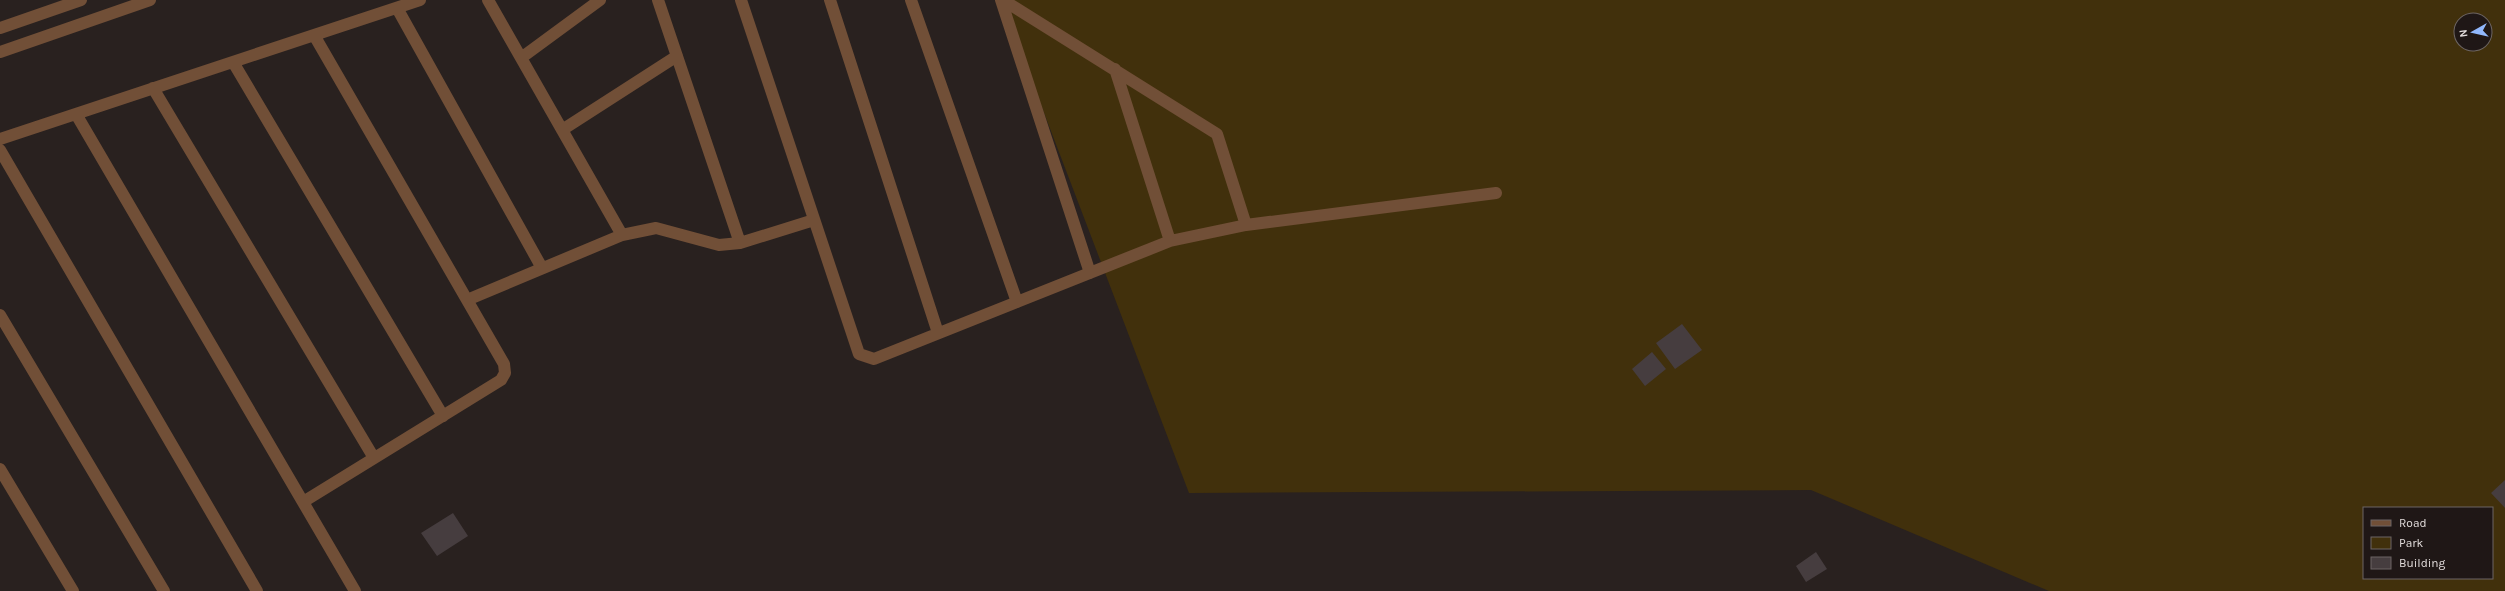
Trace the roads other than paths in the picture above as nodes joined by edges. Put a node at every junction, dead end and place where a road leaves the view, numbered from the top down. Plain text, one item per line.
1 (81, 0) edge
2 (150, 0) edge
3 (420, 0) edge
4 (488, 0) edge
5 (600, 0) edge
6 (658, 0) edge
7 (740, 0) edge
8 (830, 0) edge
9 (911, 0) edge
10 (1002, 0) edge
11 (397, 8) junction
12 (0, 28) edge
13 (314, 35) junction
14 (0, 52) edge
15 (677, 56) junction
16 (521, 58) junction
17 (233, 62) junction
18 (1115, 69) junction
19 (153, 88) junction
20 (76, 114) junction
21 (562, 130) junction
22 (0, 139) edge
23 (0, 150) edge
24 (1496, 192) dead end
25 (814, 220) junction
26 (1246, 225) junction
27 (622, 235) junction
28 (1170, 241) junction
29 (740, 243) junction
30 (542, 268) junction
31 (1090, 273) junction
32 (467, 300) junction
33 (1017, 302) junction
34 (0, 315) edge
35 (938, 333) junction
36 (443, 416) junction
37 (374, 458) junction
38 (0, 468) edge
39 (303, 502) junction
40 (73, 591) edge
41 (164, 591) edge
42 (257, 591) edge
43 (355, 591) edge

1 - 12 street
2 - 14 street
3 - 11 street
4 - 16 street
5 - 16 street
6 - 15 street
7 - 25 street
8 - 35 street
9 - 33 street
10 - 18 street
10 - 31 street
11 - 13 street
11 - 30 street
13 - 17 street
13 - 32 street
15 - 21 street
15 - 29 street
16 - 21 street
17 - 19 street
17 - 36 street
18 - 26 street
18 - 28 street
19 - 20 street
19 - 37 street
20 - 22 street
20 - 39 street
21 - 27 street
23 - 42 street
24 - 26 street
25 - 29 street
25 - 35 street
26 - 28 street
27 - 29 street
27 - 30 street
28 - 31 street
30 - 32 street
31 - 33 street
32 - 36 street
33 - 35 street
34 - 41 street
36 - 37 street
37 - 39 street
38 - 40 street
39 - 43 street

